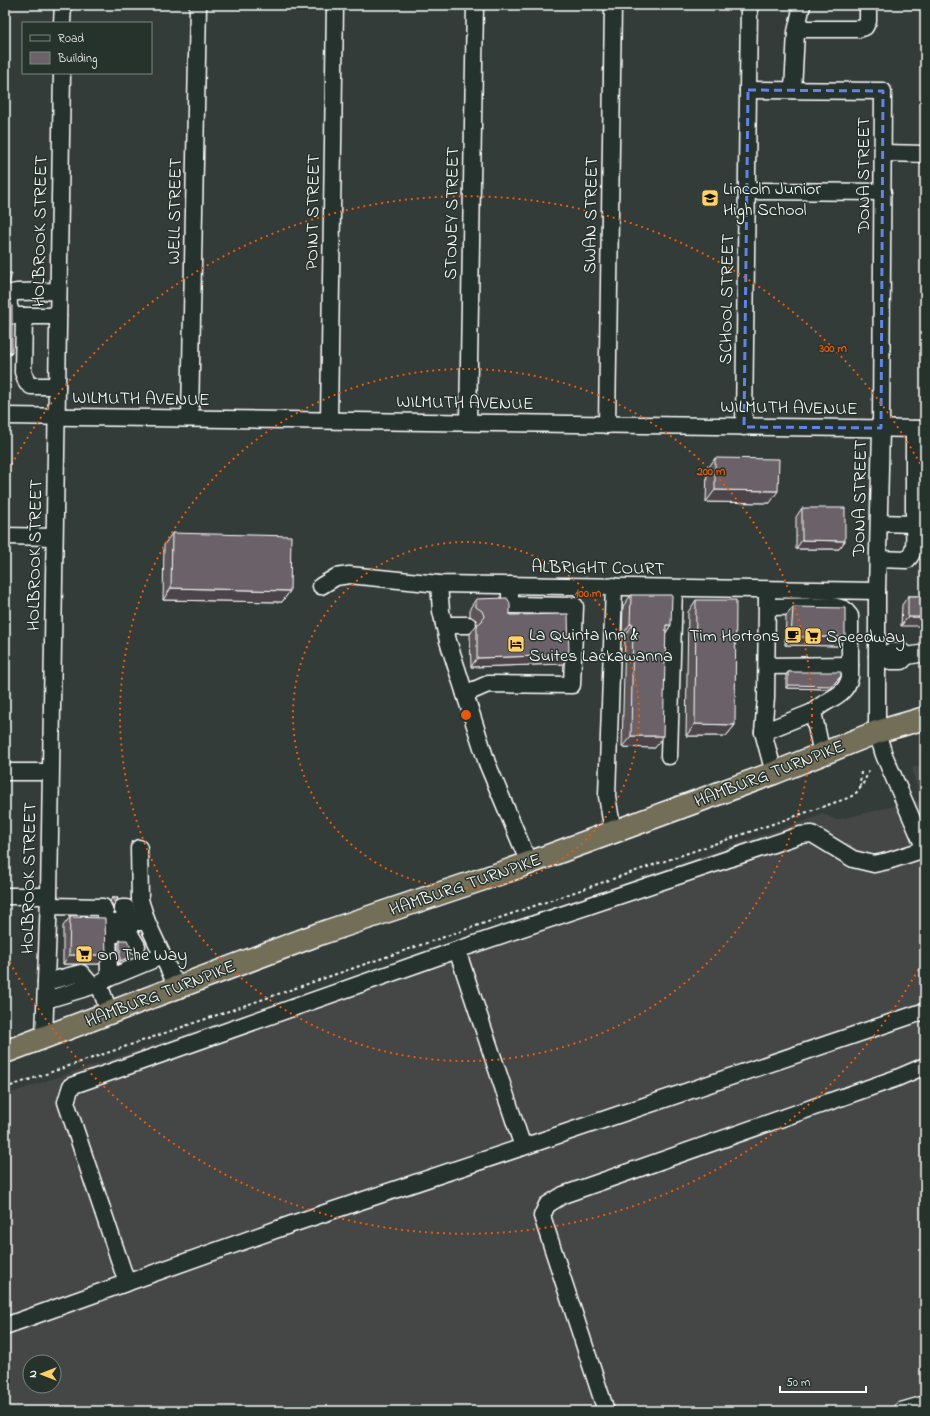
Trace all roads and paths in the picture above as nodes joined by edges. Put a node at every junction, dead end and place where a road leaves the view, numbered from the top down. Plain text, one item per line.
1 (63, 5) edge
2 (198, 5) edge
3 (335, 5) edge
4 (475, 5) edge
5 (613, 5) edge
6 (749, 5) edge
7 (802, 5) edge
8 (868, 5) edge
9 (62, 22) edge
10 (797, 29) junction
11 (62, 74) edge
12 (748, 90) junction
13 (793, 90) junction
14 (884, 153) junction
15 (925, 154) edge
16 (748, 190) junction
17 (883, 192) junction
18 (58, 292) junction
19 (24, 316) junction
20 (58, 316) junction
21 (57, 386) junction
22 (5, 416) edge
23 (56, 416) junction
24 (190, 418) junction
25 (329, 420) junction
26 (468, 422) junction
27 (607, 425) junction
28 (744, 427) junction
29 (881, 428) junction
30 (920, 429) edge
31 (879, 523) junction
32 (914, 524) junction
33 (5, 536) edge
34 (54, 537) junction
35 (878, 559) junction
36 (439, 584) junction
37 (510, 585) junction
38 (321, 586) dead end
39 (614, 586) junction
40 (674, 588) junction
41 (768, 589) junction
42 (877, 591) junction
43 (767, 607) junction
44 (444, 625) junction
45 (468, 625) dead end
46 (877, 628) junction
47 (850, 629) junction
48 (925, 653) edge
49 (881, 656) junction
50 (850, 665) junction
51 (767, 666) junction
52 (465, 694) junction
53 (813, 712) junction
54 (925, 718) edge
55 (763, 732) junction
56 (877, 732) junction
57 (822, 754) junction
58 (669, 756) dead end
59 (861, 771) dead end
60 (869, 771) dead end
61 (5, 772) edge
62 (50, 772) junction
63 (774, 772) junction
64 (860, 789) junction
65 (613, 832) junction
66 (139, 848) dead end
67 (925, 849) edge
68 (529, 863) junction
69 (5, 896) edge
70 (49, 901) junction
71 (111, 916) junction
72 (147, 922) junction
73 (155, 940) junction
74 (122, 950) junction
75 (457, 950) junction
76 (162, 956) junction
77 (46, 982) junction
78 (100, 983) junction
79 (177, 987) junction
80 (46, 1000) junction
81 (925, 1011) edge
82 (109, 1012) junction
83 (44, 1037) junction
84 (5, 1052) edge
85 (925, 1066) edge
86 (5, 1088) edge
87 (523, 1147) junction
88 (127, 1283) junction
89 (5, 1326) edge
90 (925, 1404) edge
91 (606, 1411) edge
92 (901, 1411) edge

1 - 9 street
2 - 24 street, WELL STREET
3 - 25 street, POINT STREET
4 - 26 street, STONEY STREET
5 - 27 street, SWAN STREET
6 - 12 street, SCHOOL STREET
7 - 10 street
8 - 10 street
10 - 13 street
11 - 18 street, HOLBROOK STREET
12 - 13 street
12 - 16 street, SCHOOL STREET
13 - 14 street, DONA STREET
14 - 15 street
14 - 17 street, DONA STREET
16 - 17 street
16 - 28 street, SCHOOL STREET
17 - 29 street, DONA STREET
18 - 19 street
18 - 20 street, HOLBROOK STREET
19 - 20 street
19 - 21 street
20 - 21 street, HOLBROOK STREET
21 - 23 street, HOLBROOK STREET
22 - 23 street, WILMUTH AVENUE
23 - 24 street, WILMUTH AVENUE
23 - 34 street, HOLBROOK STREET
24 - 25 street, WILMUTH AVENUE
25 - 26 street, WILMUTH AVENUE
26 - 27 street, WILMUTH AVENUE
27 - 28 street, WILMUTH AVENUE
28 - 29 street, WILMUTH AVENUE
29 - 30 street, WILMUTH AVENUE
29 - 31 street, DONA STREET
30 - 32 street
31 - 32 street
31 - 35 street, DONA STREET
32 - 35 street
33 - 34 street
34 - 62 street, HOLBROOK STREET
35 - 42 street, DONA STREET
36 - 37 street, ALBRIGHT COURT
36 - 38 street, ALBRIGHT COURT
36 - 44 street
37 - 39 street, ALBRIGHT COURT
37 - 52 street
39 - 40 street, ALBRIGHT COURT
39 - 65 street
40 - 41 street, ALBRIGHT COURT
40 - 58 street
41 - 42 street, ALBRIGHT COURT
41 - 43 street
42 - 46 street, DONA STREET
43 - 47 street
43 - 51 street
44 - 45 street
44 - 52 street
46 - 47 street
46 - 49 street, DONA STREET
47 - 50 street
48 - 49 street
49 - 56 street, DONA STREET
50 - 51 street
50 - 53 street
51 - 55 street
52 - 68 street
53 - 55 street
53 - 57 street
54 - 56 highway, HAMBURG TURNPIKE
55 - 63 street
56 - 57 highway, HAMBURG TURNPIKE
56 - 67 street, DONA STREET
57 - 63 highway, HAMBURG TURNPIKE
59 - 64 path
60 - 64 path
61 - 62 street
62 - 70 street, HOLBROOK STREET
63 - 65 highway, HAMBURG TURNPIKE
64 - 86 path
65 - 68 highway, HAMBURG TURNPIKE
66 - 72 street
67 - 75 street
68 - 79 highway, HAMBURG TURNPIKE
69 - 70 street
70 - 71 street
70 - 77 street, HOLBROOK STREET
71 - 72 street
71 - 74 street
71 - 74 street
72 - 73 street
73 - 74 street
73 - 76 street
74 - 78 street
75 - 87 street
75 - 88 street
76 - 78 street
76 - 79 street
77 - 78 street
77 - 80 street, HOLBROOK STREET
78 - 80 street
78 - 82 street
79 - 82 highway, HAMBURG TURNPIKE
80 - 83 street, HOLBROOK STREET
81 - 87 street
82 - 83 highway, HAMBURG TURNPIKE
83 - 84 highway, HAMBURG TURNPIKE
85 - 91 street
87 - 88 street
88 - 89 street
90 - 92 street

